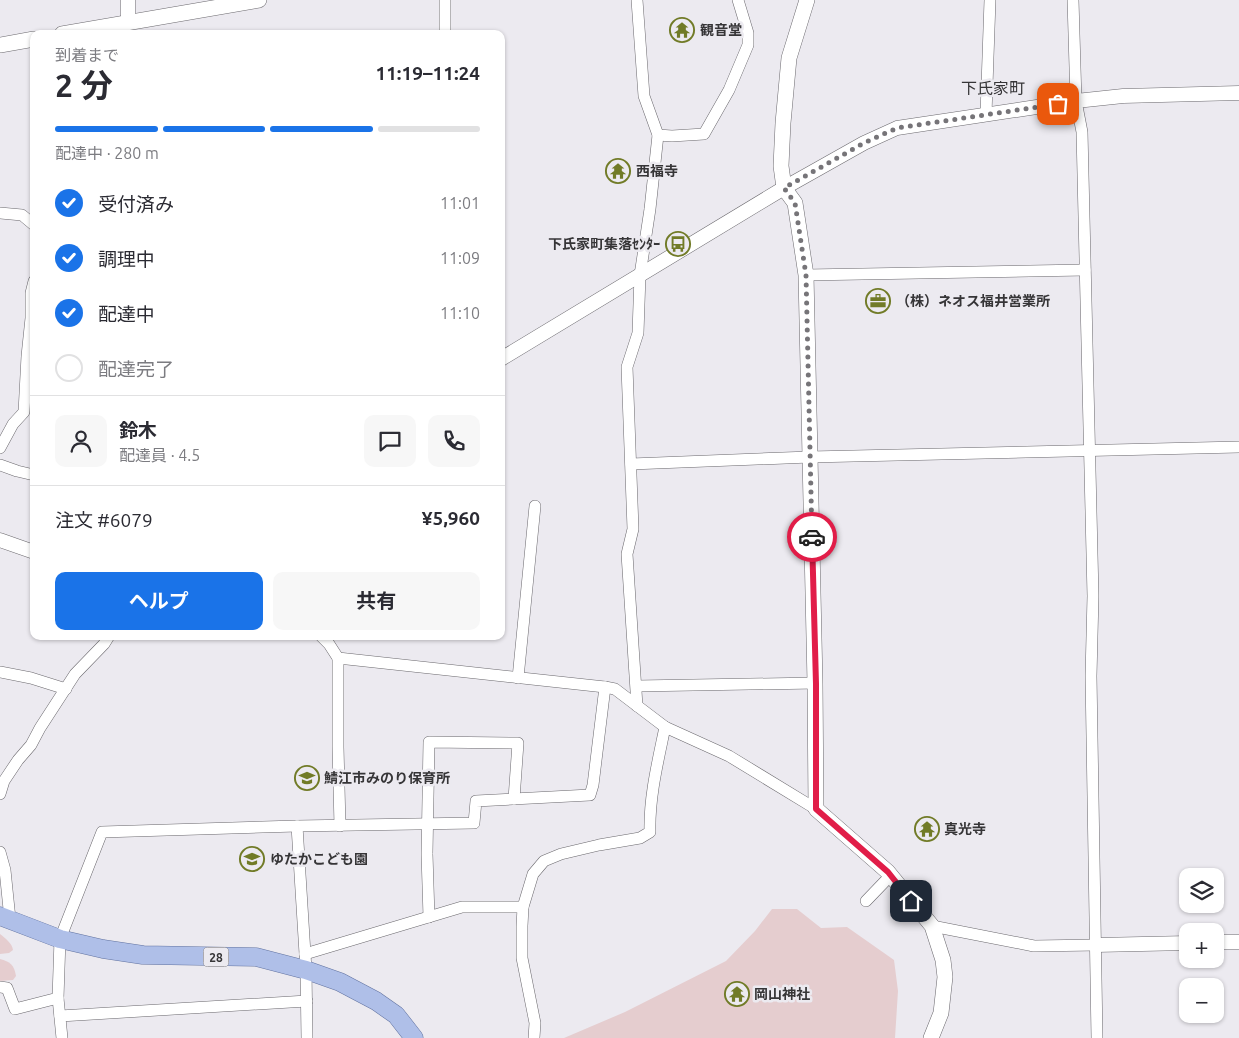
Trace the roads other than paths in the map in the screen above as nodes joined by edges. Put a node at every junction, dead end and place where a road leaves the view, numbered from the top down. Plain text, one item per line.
1 (128, 0) edge
2 (259, 0) edge
3 (445, 0) edge
4 (637, 0) edge
5 (738, 0) edge
6 (807, 0) edge
7 (990, 0) edge
8 (1073, 0) edge
9 (129, 28) edge
10 (107, 30) edge
11 (445, 30) edge
12 (30, 40) edge
13 (0, 45) edge
14 (1239, 93) edge
15 (1076, 101) junction
16 (986, 114) junction
17 (658, 135) junction
18 (784, 188) junction
19 (0, 213) edge
20 (30, 222) edge
21 (1085, 270) junction
22 (640, 275) junction
23 (806, 275) junction
24 (30, 318) edge
25 (505, 357) edge
26 (29, 412) edge
27 (1239, 447) edge
28 (0, 448) edge
29 (1089, 450) junction
30 (810, 457) junction
31 (631, 464) junction
32 (0, 465) edge
33 (30, 474) edge
34 (535, 506) dead end
35 (0, 540) edge
36 (30, 551) edge
37 (106, 640) edge
38 (325, 640) edge
39 (338, 658) junction
40 (0, 672) edge
41 (518, 678) junction
42 (816, 684) junction
43 (637, 686) junction
44 (605, 687) junction
45 (66, 689) junction
46 (637, 706) junction
47 (665, 727) junction
48 (2, 779) edge
49 (0, 794) edge
50 (514, 799) junction
51 (816, 809) junction
52 (427, 823) junction
53 (297, 826) junction
54 (340, 826) junction
55 (0, 852) edge
56 (891, 875) junction
57 (866, 901) dead end
58 (523, 907) junction
59 (5, 917) edge
60 (429, 917) junction
61 (932, 926) junction
62 (60, 939) junction
63 (1224, 942) edge
64 (1239, 942) edge
65 (1179, 943) edge
66 (1096, 945) junction
67 (305, 962) junction
68 (0, 987) edge
69 (58, 998) junction
70 (307, 1001) junction
71 (60, 1016) junction
72 (62, 1038) edge
73 (307, 1038) edge
74 (414, 1038) edge
75 (534, 1038) edge
76 (931, 1038) edge
77 (1097, 1038) edge

1 - 9 street
2 - 9 main road
3 - 11 street
4 - 17 street
5 - 17 street
6 - 18 main road
7 - 16 street
8 - 15 street
9 - 10 main road
12 - 13 main road
14 - 15 street
15 - 16 street
15 - 21 street
16 - 18 street
17 - 22 street
18 - 22 street
18 - 23 main road
19 - 20 street
21 - 23 street
21 - 29 street
22 - 25 street
22 - 31 street
23 - 30 main road
24 - 26 street
26 - 28 street
27 - 29 street
29 - 30 street
29 - 66 street
30 - 31 street
30 - 42 main road
31 - 43 street
32 - 33 street
34 - 41 street
35 - 36 street
37 - 45 street
38 - 39 street
39 - 41 street
39 - 54 street
40 - 45 street
41 - 44 street
42 - 43 street
42 - 51 main road
43 - 46 street
44 - 46 street
44 - 50 street
45 - 48 street
46 - 47 street
47 - 51 street
47 - 58 street
48 - 49 street
50 - 52 street
50 - 52 street
51 - 56 main road
52 - 54 street
52 - 60 street
53 - 54 street
53 - 62 street
53 - 67 street
55 - 59 street
56 - 57 street
56 - 61 main road
58 - 60 street
58 - 75 street
59 - 62 main road, 28
60 - 67 street
61 - 66 street
61 - 76 main road
62 - 67 main road, 28
62 - 69 street
63 - 64 street
65 - 66 street
66 - 77 street
67 - 70 street
67 - 74 main road, 28
68 - 69 street
69 - 71 street
70 - 71 street
70 - 73 street
71 - 72 street

